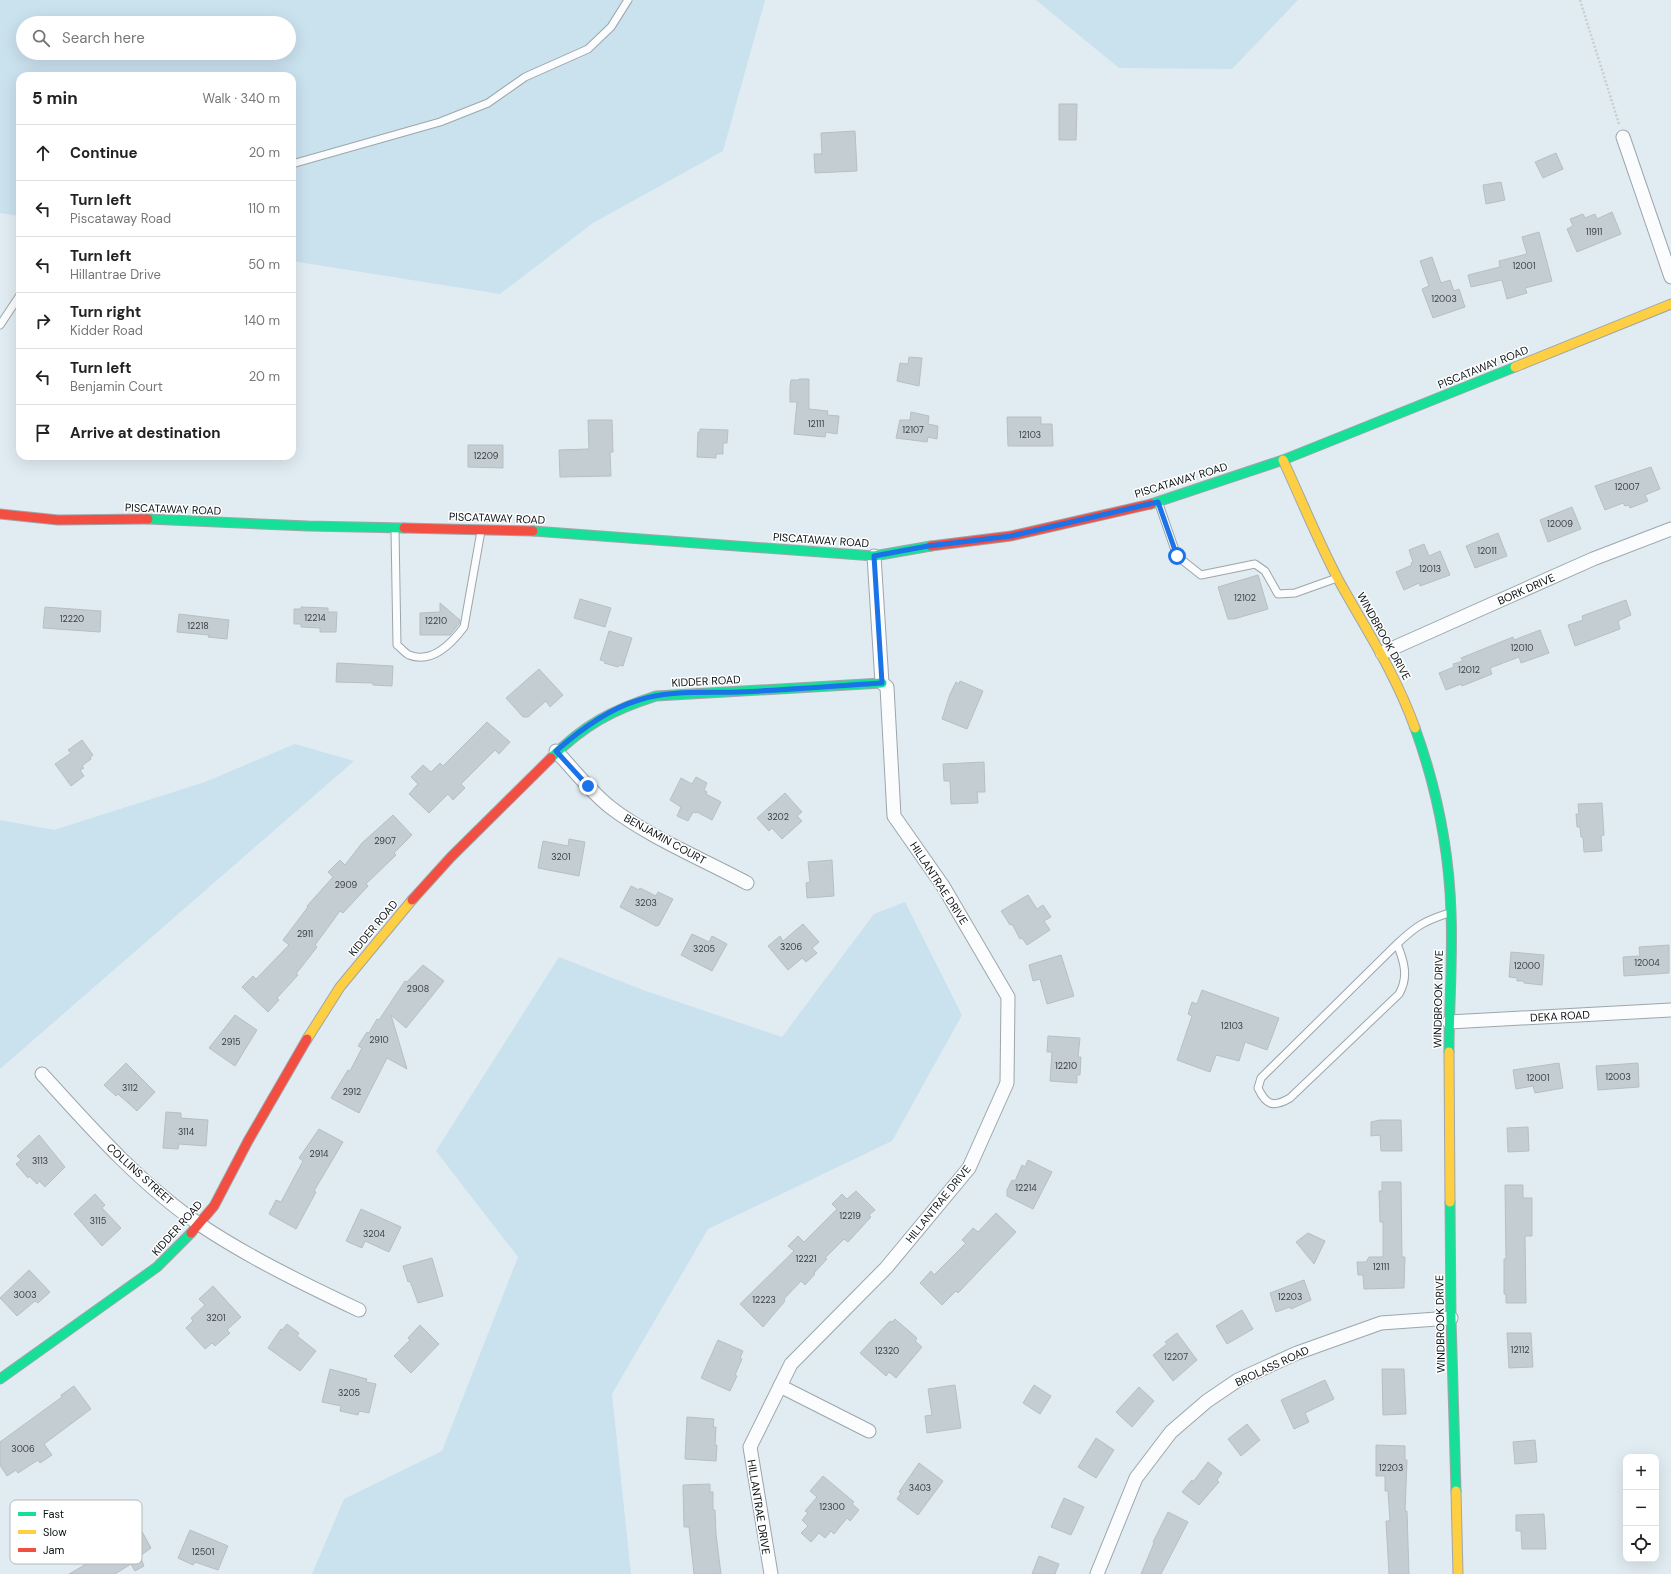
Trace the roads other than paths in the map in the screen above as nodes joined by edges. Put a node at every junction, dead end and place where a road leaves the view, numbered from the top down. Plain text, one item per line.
1 (628, 0) edge
2 (1624, 137) road end
3 (296, 163) edge
4 (1671, 277) edge
5 (16, 301) edge
6 (1671, 304) edge
7 (0, 325) edge
8 (1283, 460) junction
9 (1158, 502) junction
10 (0, 514) edge
11 (394, 528) junction
12 (481, 529) junction
13 (1671, 529) edge
14 (874, 556) junction
15 (1338, 578) junction
16 (1382, 653) junction
17 (882, 683) junction
18 (556, 751) junction
19 (747, 883) dead end
20 (1451, 912) junction
21 (1397, 944) junction
22 (1671, 1010) edge
23 (1449, 1022) junction
24 (42, 1074) dead end
25 (199, 1224) junction
26 (359, 1310) dead end
27 (1451, 1318) junction
28 (0, 1379) edge
29 (780, 1386) junction
30 (869, 1432) dead end
31 (770, 1574) edge
32 (1097, 1574) edge
33 (1458, 1574) edge

1 - 3 lane
2 - 4 street
5 - 7 lane
6 - 8 street, PISCATAWAY ROAD
8 - 9 street, PISCATAWAY ROAD
8 - 15 street, WINDBROOK DRIVE
9 - 14 street, PISCATAWAY ROAD
9 - 15 lane
10 - 11 street, PISCATAWAY ROAD
11 - 12 street, PISCATAWAY ROAD
11 - 12 lane
12 - 14 street, PISCATAWAY ROAD
13 - 16 street, BORK DRIVE
14 - 17 street, HILLANTRAE DRIVE
15 - 16 street, WINDBROOK DRIVE
16 - 20 street, WINDBROOK DRIVE
17 - 18 street, KIDDER ROAD
17 - 29 street, HILLANTRAE DRIVE
18 - 19 street, BENJAMIN COURT
18 - 25 street, KIDDER ROAD
20 - 21 lane
20 - 23 street, WINDBROOK DRIVE
21 - 21 lane
22 - 23 street, DEKA ROAD
23 - 27 street, WINDBROOK DRIVE
24 - 25 street, COLLINS STREET
25 - 26 street, COLLINS STREET
25 - 28 street, KIDDER ROAD
27 - 32 street, BROLASS ROAD
27 - 33 street, WINDBROOK DRIVE
29 - 30 street
29 - 31 street, HILLANTRAE DRIVE

